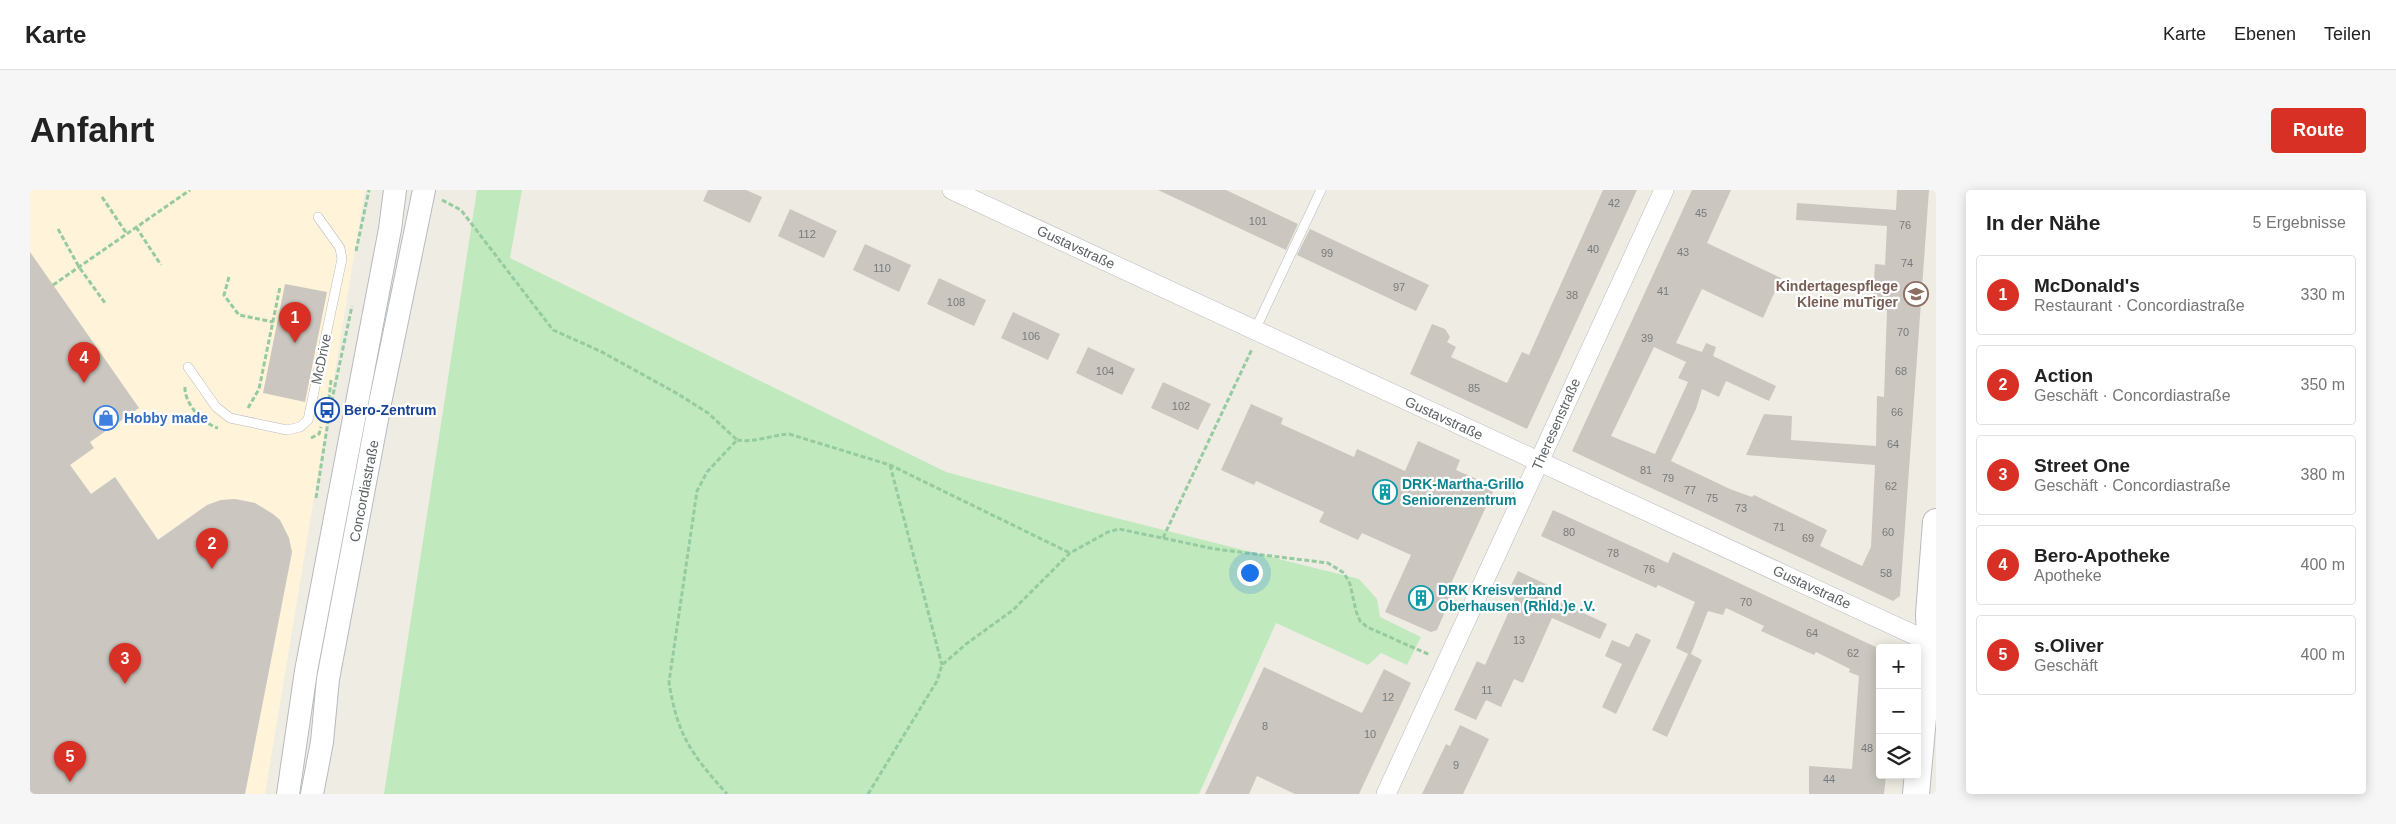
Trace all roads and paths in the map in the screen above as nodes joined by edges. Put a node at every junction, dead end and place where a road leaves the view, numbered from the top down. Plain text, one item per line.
1 (190, 190) edge
2 (369, 190) edge
3 (395, 190) edge
4 (424, 190) edge
5 (952, 190) edge
6 (1321, 190) edge
7 (1664, 190) edge
8 (102, 197) dead end
9 (318, 217) dead end
10 (136, 227) junction
11 (58, 229) dead end
12 (127, 234) junction
13 (355, 252) dead end
14 (161, 265) dead end
15 (79, 267) junction
16 (229, 277) dead end
17 (54, 285) dead end
18 (280, 286) dead end
19 (105, 303) dead end
20 (273, 322) junction
21 (1259, 332) junction
22 (188, 367) joint
23 (330, 376) dead end
24 (323, 417) dead end
25 (244, 421) junction
26 (321, 425) dead end
27 (309, 439) dead end
28 (737, 440) junction
29 (1539, 461) junction
30 (890, 465) junction
31 (1936, 522) edge
32 (1163, 538) junction
33 (1070, 554) junction
34 (1933, 643) edge
35 (1446, 663) junction
36 (942, 666) junction
37 (288, 794) edge
38 (312, 794) edge
39 (727, 794) edge
40 (868, 794) edge
41 (1386, 794) edge
42 (1916, 794) edge

1 - 10 path
2 - 13 path
3 - 37 street, Concordiastraße
4 - 28 path
4 - 38 street, Concordiastraße
5 - 21 street, Gustavstraße
6 - 21 lane
7 - 29 street, Theresenstraße
8 - 12 path
9 - 25 lane, McDrive
10 - 12 path
10 - 14 path
11 - 15 path
12 - 15 path
15 - 17 path
15 - 19 path
16 - 20 path
18 - 20 path
20 - 25 path
21 - 29 street, Gustavstraße
21 - 32 path
22 - 25 lane, McDrive
22 - 25 path
23 - 24 path
26 - 27 path
28 - 30 path
28 - 39 path
29 - 34 street, Gustavstraße
29 - 35 street, Theresenstraße
30 - 33 path
30 - 36 path
31 - 34 main road
32 - 33 path
32 - 35 path
33 - 36 path
34 - 42 main road
35 - 41 street, Theresenstraße
36 - 40 path

